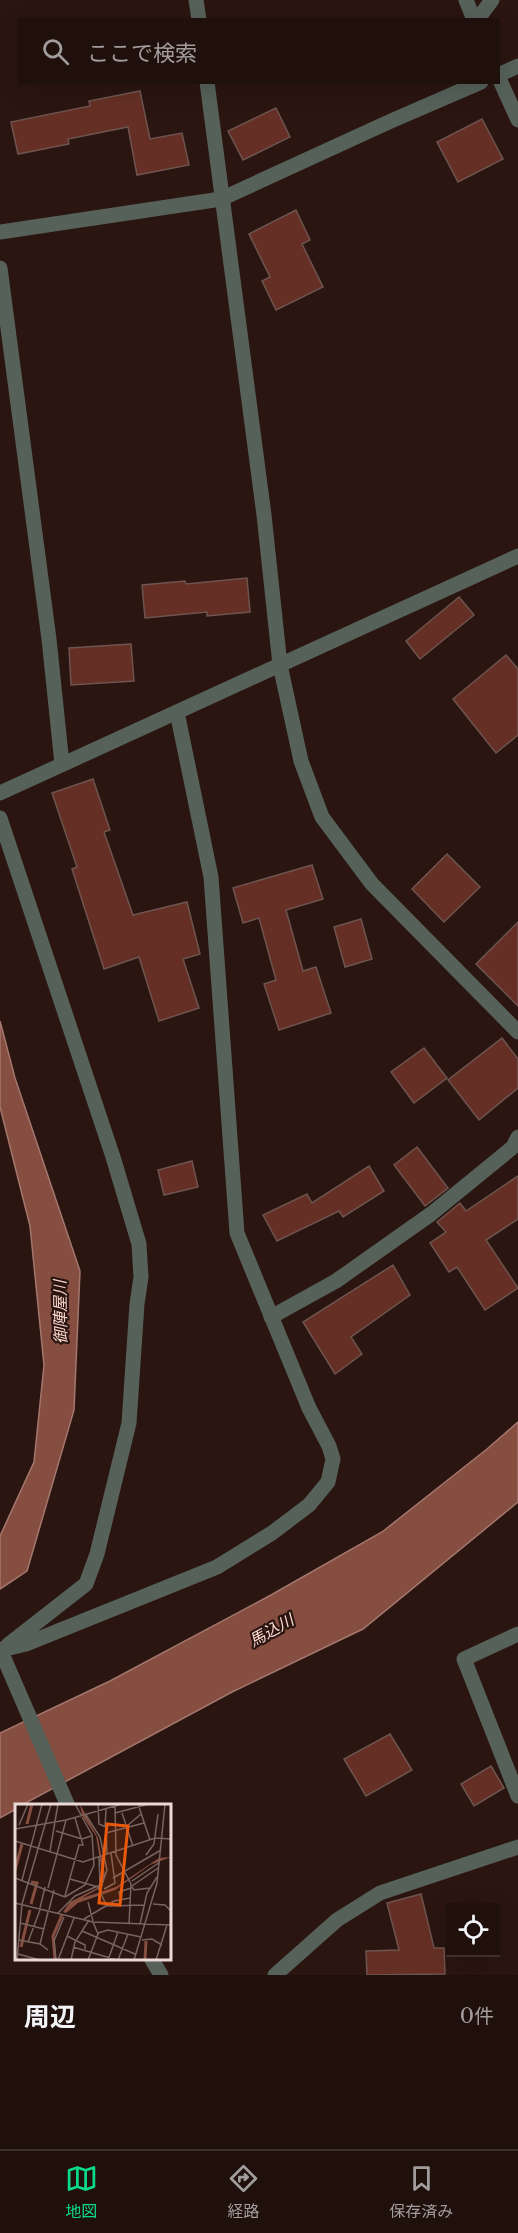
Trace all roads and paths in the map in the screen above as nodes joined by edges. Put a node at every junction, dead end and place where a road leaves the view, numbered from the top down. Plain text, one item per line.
1 (196, 0) edge
2 (466, 0) edge
3 (492, 0) edge
4 (199, 18) edge
5 (474, 18) edge
6 (477, 18) edge
7 (518, 66) edge
8 (500, 75) edge
9 (500, 80) edge
10 (207, 84) edge
11 (476, 84) edge
12 (518, 120) edge
13 (222, 199) junction
14 (0, 232) edge
15 (0, 268) edge
16 (518, 555) edge
17 (280, 665) junction
18 (177, 712) junction
19 (62, 764) junction
20 (0, 793) edge
21 (0, 818) edge
22 (518, 1032) edge
23 (518, 1137) edge
24 (271, 1317) junction
25 (518, 1634) edge
26 (1, 1650) edge
27 (518, 1796) edge
28 (68, 1804) edge
29 (518, 1847) edge
30 (152, 1960) edge
31 (161, 1975) edge
32 (275, 1975) edge

1 - 4 street
2 - 5 street
3 - 6 street
7 - 8 street
9 - 12 street
10 - 13 street
11 - 13 street
13 - 14 street
13 - 17 street
15 - 19 street
16 - 17 street
17 - 18 street
17 - 22 street
18 - 19 street
18 - 24 street
19 - 20 street
21 - 26 street
23 - 24 street
24 - 26 street
25 - 27 street
26 - 28 street
29 - 32 street
30 - 31 street

